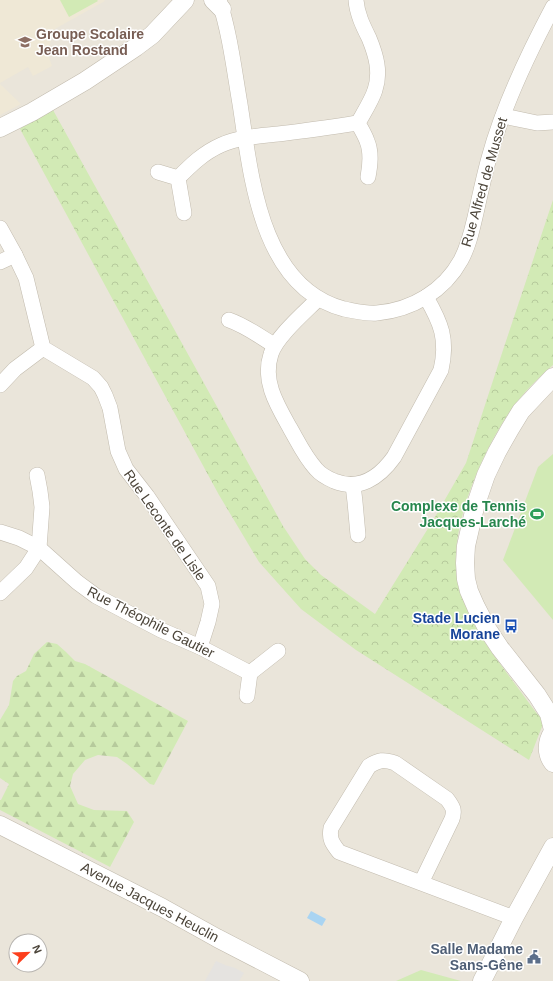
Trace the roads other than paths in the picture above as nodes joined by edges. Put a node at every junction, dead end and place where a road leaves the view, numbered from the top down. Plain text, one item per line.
1 (185, 0) edge
2 (356, 0) edge
3 (218, 3) edge
4 (553, 7) edge
5 (503, 116) junction
6 (553, 122) edge
7 (358, 123) junction
8 (0, 128) edge
9 (245, 137) junction
10 (158, 172) dead end
11 (178, 178) junction
12 (368, 178) dead end
13 (184, 213) dead end
14 (0, 228) edge
15 (15, 255) junction
16 (0, 262) edge
17 (426, 297) junction
18 (318, 299) junction
19 (229, 320) dead end
20 (274, 345) junction
21 (43, 348) junction
22 (553, 377) edge
23 (0, 385) edge
24 (553, 389) edge
25 (37, 475) dead end
26 (353, 485) junction
27 (0, 532) edge
28 (358, 535) dead end
29 (39, 548) junction
30 (0, 593) edge
31 (200, 647) junction
32 (278, 651) dead end
33 (250, 673) junction
34 (247, 696) dead end
35 (553, 704) edge
36 (553, 731) edge
37 (553, 763) edge
38 (0, 825) edge
39 (553, 847) edge
40 (421, 883) junction
41 (514, 918) junction
42 (300, 981) edge
43 (482, 981) edge

1 - 8 street
2 - 7 street
3 - 9 street, Rue Alfred de Musset
4 - 5 street, Rue Alfred de Musset
5 - 6 street
5 - 17 street, Rue Alfred de Musset
7 - 9 street
7 - 12 street
9 - 11 street
9 - 18 street, Rue Alfred de Musset
10 - 11 street
11 - 13 street
14 - 15 street
15 - 16 street
15 - 21 street
17 - 18 street, Rue Alfred de Musset
17 - 26 street
18 - 20 street
19 - 20 street
20 - 26 street
21 - 23 street
21 - 31 street, Rue Leconte de Lisle
22 - 36 street
24 - 35 street
25 - 29 street
26 - 28 street
27 - 29 street, Rue Théophile Gautier
29 - 30 street
29 - 31 street, Rue Théophile Gautier
31 - 33 street, Rue Théophile Gautier
32 - 33 street
33 - 34 street
36 - 37 street
38 - 42 street, Avenue Jacques Heuclin
39 - 41 street
40 - 40 street
40 - 41 street
41 - 43 street

